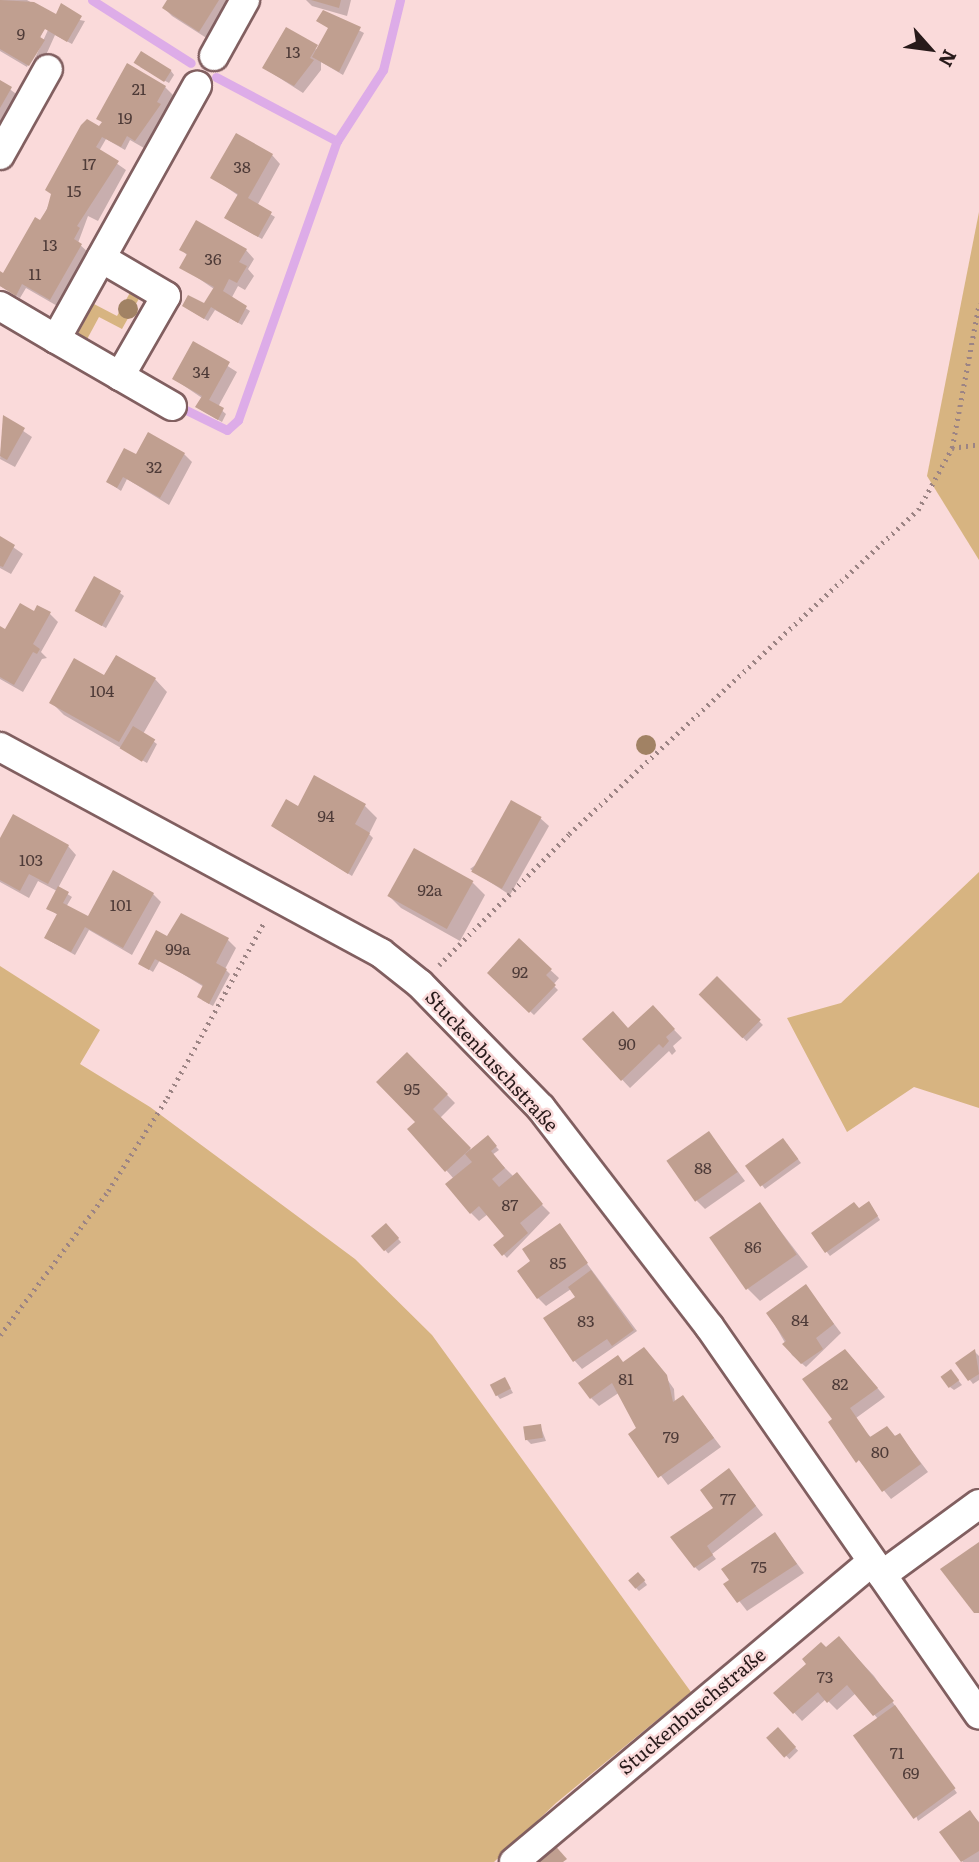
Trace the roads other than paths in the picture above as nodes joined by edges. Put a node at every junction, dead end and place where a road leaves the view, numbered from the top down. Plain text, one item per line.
1 (245, 0) edge
2 (215, 56) dead end
3 (48, 69) dead end
4 (197, 86) dead end
5 (0, 155) edge
6 (101, 258) junction
7 (0, 306) edge
8 (56, 339) junction
9 (120, 376) junction
10 (172, 406) dead end
11 (0, 747) edge
12 (979, 1504) edge
13 (877, 1569) junction
14 (979, 1714) edge
15 (514, 1862) edge

1 - 2 street
3 - 5 street
4 - 6 street
6 - 8 street
6 - 9 street
7 - 8 street
8 - 9 street
9 - 10 street
11 - 13 street, Stuckenbuschstraße
12 - 13 street, Stuckenbuschstraße
13 - 14 street, Stuckenbuschstraße
13 - 15 street, Stuckenbuschstraße

